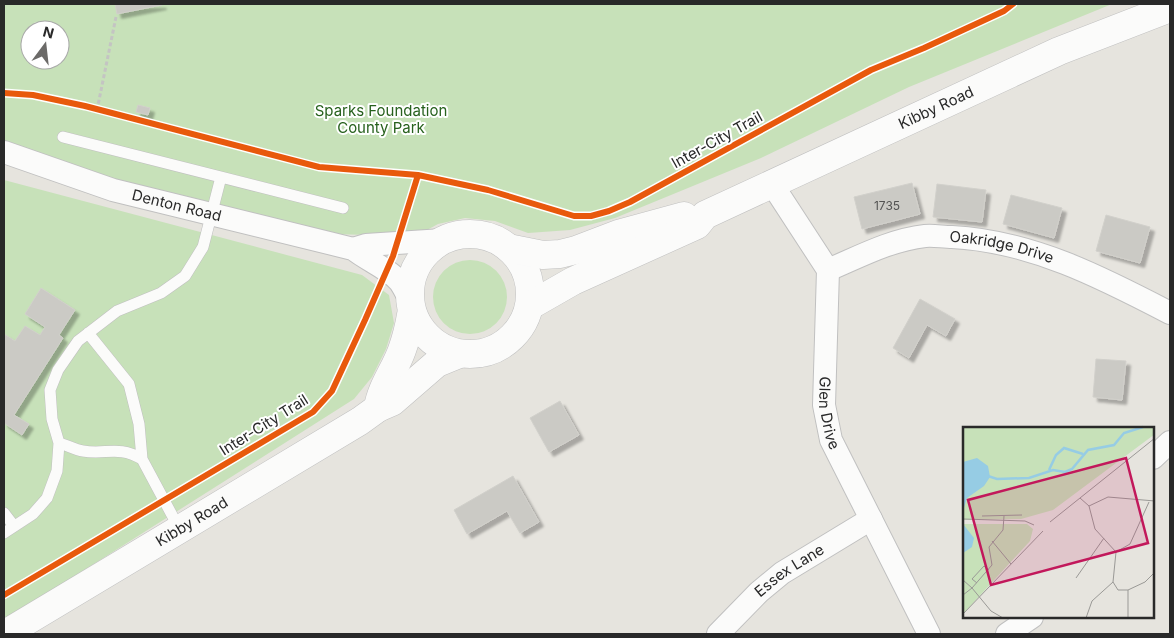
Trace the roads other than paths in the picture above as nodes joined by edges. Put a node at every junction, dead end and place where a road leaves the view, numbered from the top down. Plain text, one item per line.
1 (1170, 8) edge
2 (63, 137) dead end
3 (4, 152) edge
4 (221, 177) junction
5 (772, 184) junction
6 (343, 208) dead end
7 (211, 214) junction
8 (705, 215) junction
9 (443, 240) junction
10 (353, 249) junction
11 (512, 249) junction
12 (828, 270) junction
13 (531, 305) junction
14 (410, 307) junction
15 (1170, 313) edge
16 (88, 333) junction
17 (459, 354) junction
18 (378, 408) junction
19 (1170, 442) edge
20 (59, 443) junction
21 (1154, 457) edge
22 (142, 459) junction
23 (4, 513) edge
24 (871, 519) junction
25 (14, 526) junction
26 (180, 530) junction
27 (4, 533) edge
28 (1031, 618) edge
29 (5, 634) edge
30 (718, 634) edge
31 (929, 634) edge
32 (1007, 634) edge

1 - 5 main road, Kibby Road
2 - 4 lane
3 - 7 street, Denton Road
4 - 6 lane
4 - 7 lane
5 - 8 main road, Kibby Road
5 - 12 street
7 - 10 street, Denton Road
7 - 16 lane
8 - 11 main road, Kibby Road
8 - 13 main road, Kibby Road
9 - 10 street, Denton Road
9 - 11 main road
9 - 14 main road
10 - 14 street, Denton Road
11 - 13 main road
12 - 15 street, Oakridge Drive
12 - 24 street, Glen Drive
13 - 17 main road
14 - 17 main road
14 - 18 main road
16 - 20 lane
16 - 22 lane
17 - 18 main road, Kibby Road
18 - 26 main road, Kibby Road
19 - 21 street
20 - 22 lane
20 - 25 lane
22 - 26 lane
23 - 25 lane
24 - 30 street, Essex Lane
24 - 31 street, Glen Drive
25 - 27 lane
26 - 29 main road, Kibby Road
28 - 32 street

